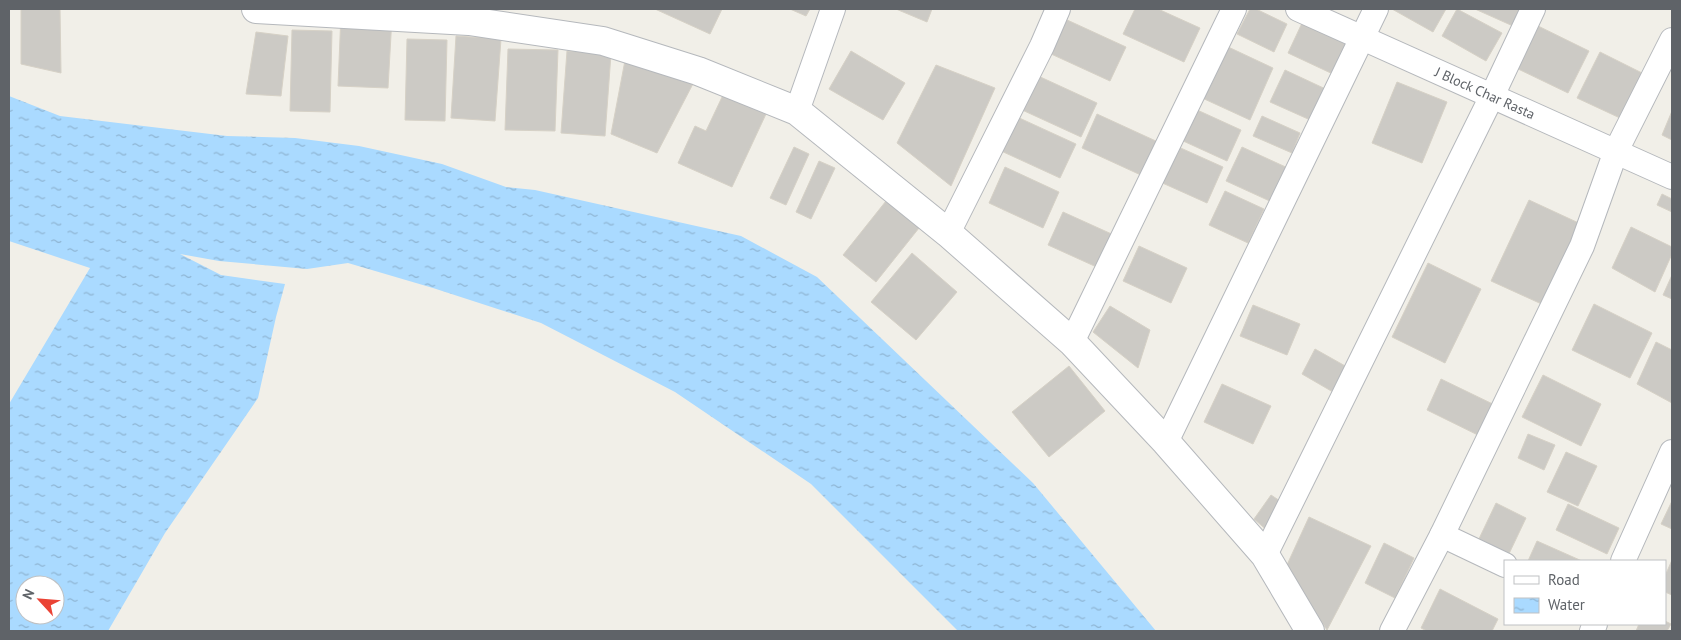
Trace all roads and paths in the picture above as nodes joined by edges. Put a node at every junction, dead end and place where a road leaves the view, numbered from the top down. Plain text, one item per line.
1 (256, 9) edge
2 (833, 9) edge
3 (1058, 9) edge
4 (1234, 9) edge
5 (1298, 9) edge
6 (1376, 9) edge
7 (1532, 9) edge
8 (472, 15) edge
9 (1363, 38) junction
10 (1672, 40) edge
11 (1492, 96) junction
12 (797, 110) junction
13 (1616, 151) junction
14 (1672, 176) edge
15 (948, 232) junction
16 (1072, 342) junction
17 (1166, 442) junction
18 (1672, 452) edge
19 (1442, 535) junction
20 (1265, 555) junction
21 (1623, 560) edge
22 (1504, 565) edge
23 (1310, 631) edge
24 (1392, 631) edge

1 - 8 street
2 - 12 street
3 - 15 street
4 - 16 street
5 - 9 street, J Block Char Rasta
6 - 9 street
7 - 11 street
8 - 12 street
9 - 11 street, J Block Char Rasta
9 - 17 street
10 - 13 street
11 - 13 street, J Block Char Rasta
11 - 20 street
12 - 15 street
13 - 14 street, J Block Char Rasta
13 - 19 street
15 - 16 street
16 - 17 street
17 - 20 street
18 - 21 street
19 - 22 street
19 - 24 street
20 - 23 street

